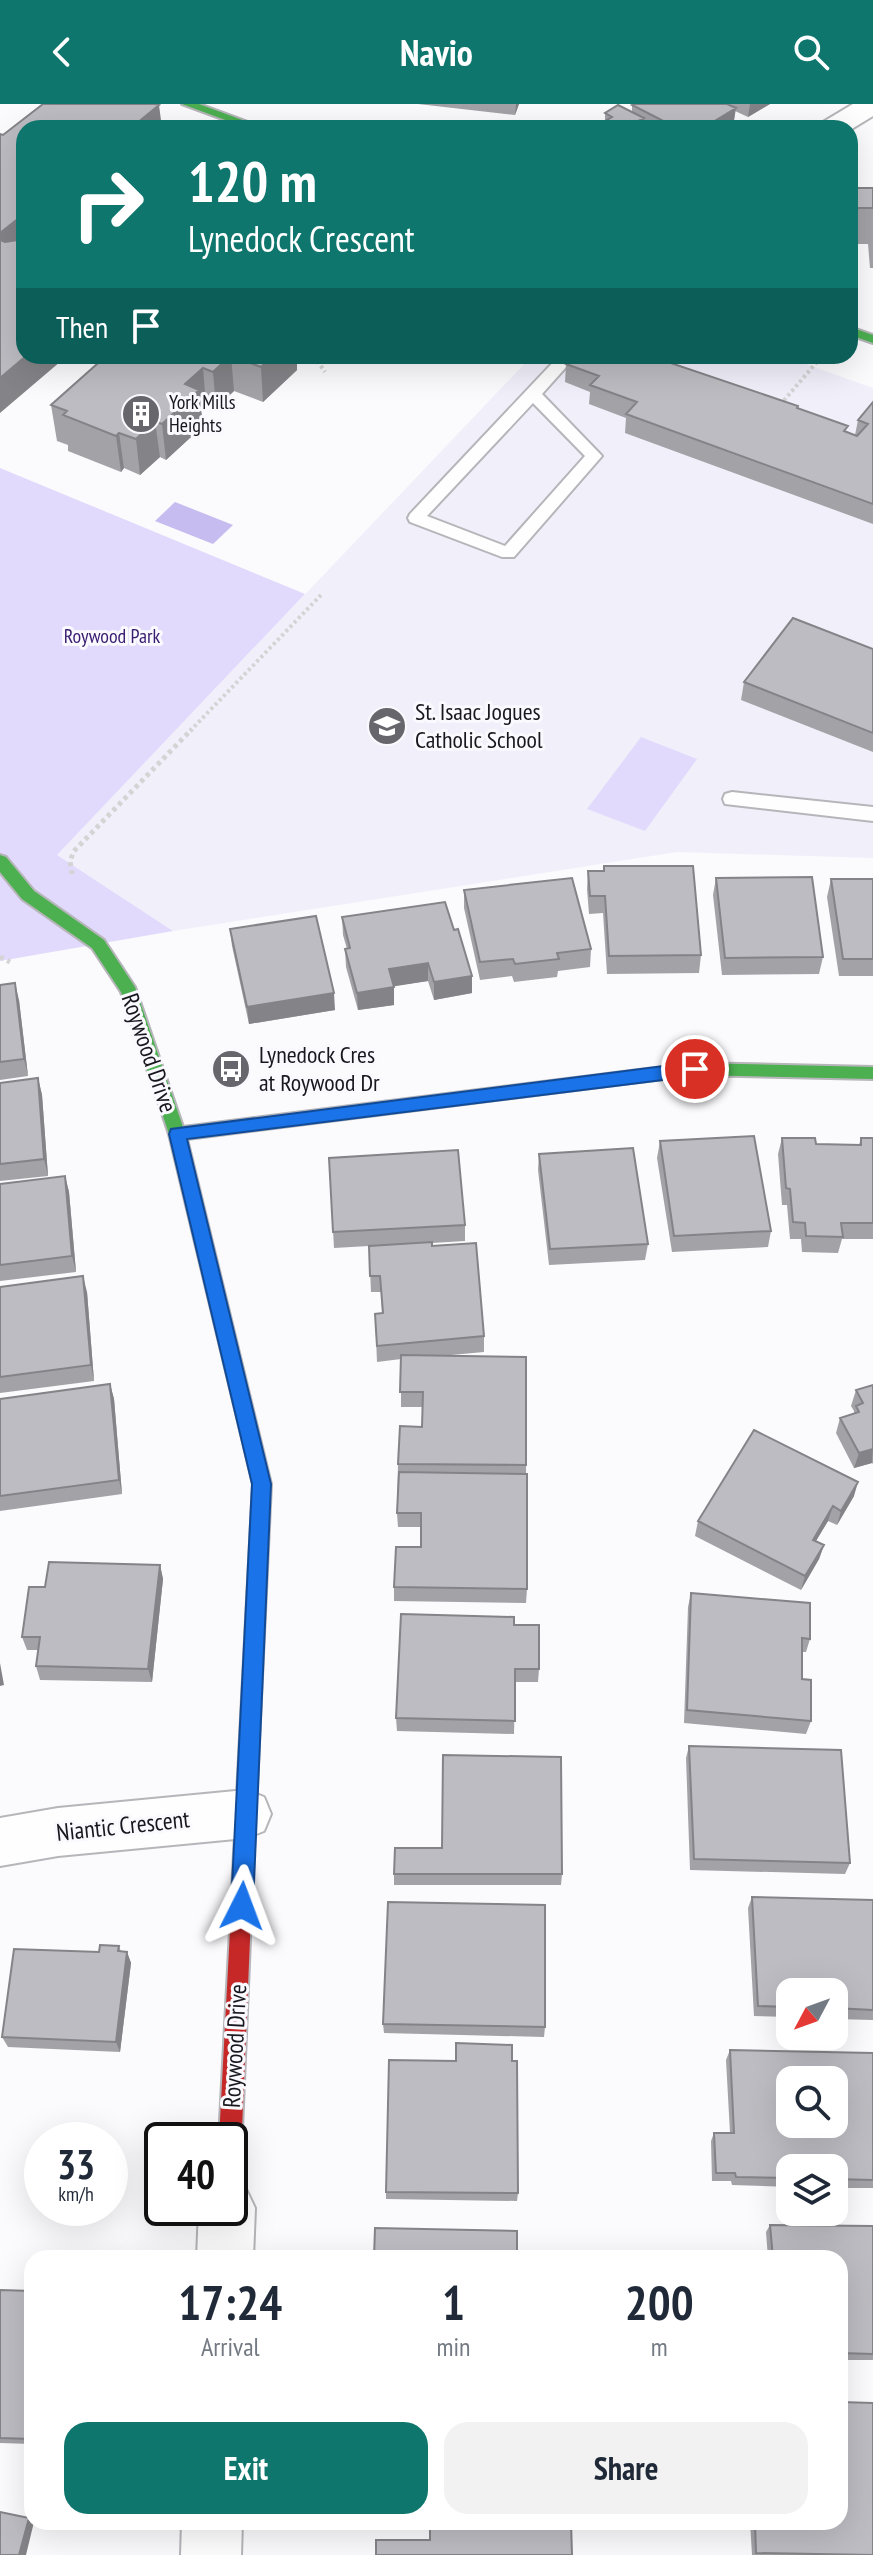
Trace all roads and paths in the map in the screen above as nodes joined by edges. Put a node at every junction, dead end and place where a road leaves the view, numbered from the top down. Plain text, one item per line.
1 (188, 104) edge
2 (873, 104) edge
3 (235, 120) edge
4 (846, 120) edge
5 (320, 364) edge
6 (560, 364) edge
7 (815, 364) edge
8 (325, 372) dead end
9 (532, 393) junction
10 (777, 409) edge
11 (321, 595) dead end
12 (732, 799) dead end
13 (873, 814) edge
14 (0, 861) edge
15 (72, 877) dead end
16 (0, 957) edge
17 (10, 962) dead end
18 (873, 1073) edge
19 (177, 1134) junction
20 (246, 1814) junction
21 (0, 1842) edge
22 (231, 2122) edge
23 (226, 2226) edge
24 (225, 2250) edge
25 (212, 2530) edge
26 (211, 2555) edge

1 - 3 street
2 - 4 street
5 - 8 path
6 - 9 lane
7 - 10 path
9 - 9 lane
11 - 15 path
12 - 13 lane
14 - 19 street, Roywood Drive
16 - 17 path
18 - 19 street
19 - 20 street, Roywood Drive
20 - 21 street, Niantic Crescent
20 - 22 street, Roywood Drive
23 - 24 street
25 - 26 street

